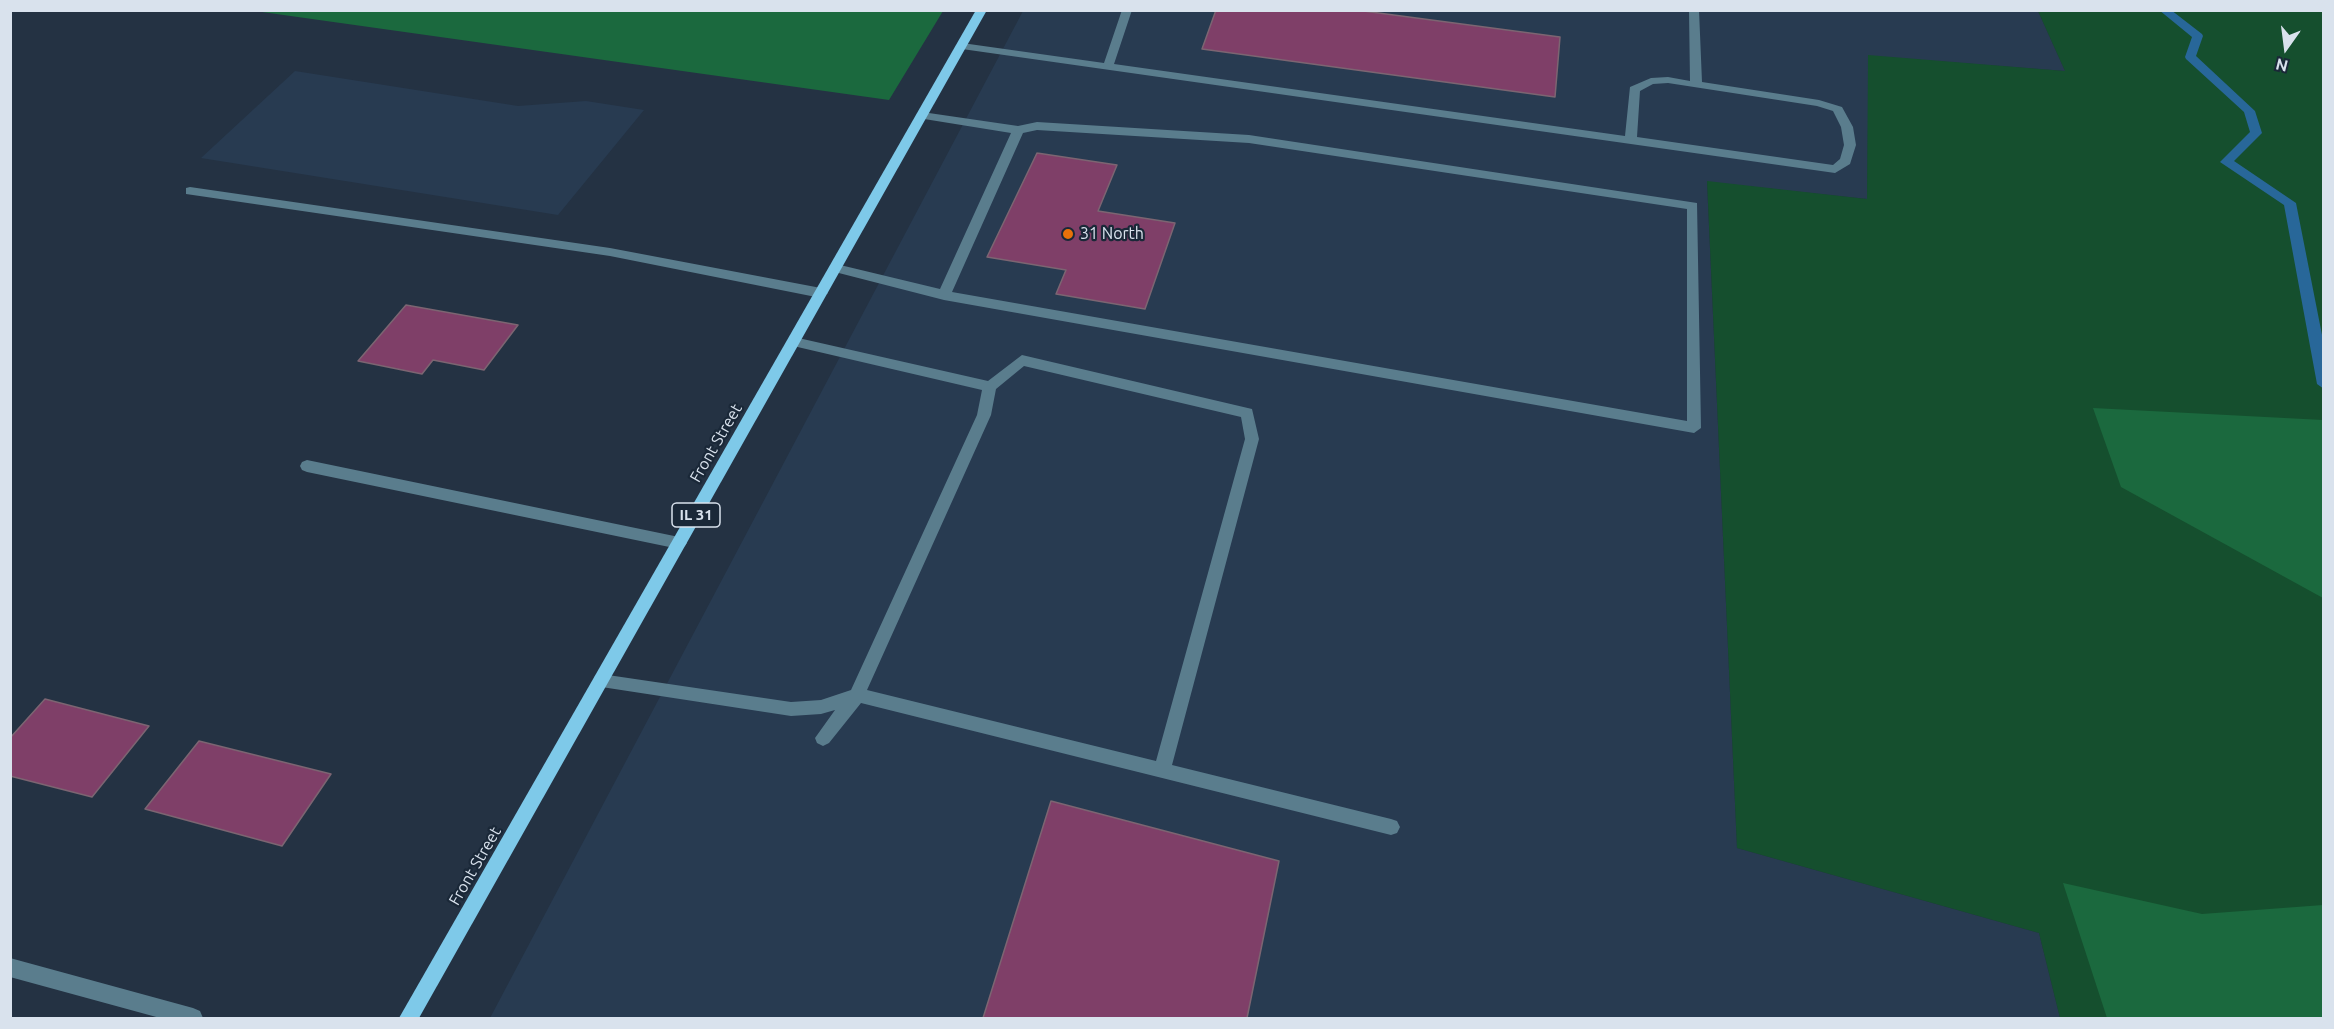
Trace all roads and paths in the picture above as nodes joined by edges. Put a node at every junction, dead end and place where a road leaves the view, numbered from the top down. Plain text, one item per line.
1 (982, 10) edge
2 (1127, 10) edge
3 (1694, 10) edge
4 (962, 46) junction
5 (1108, 66) junction
6 (1696, 85) junction
7 (922, 116) junction
8 (1018, 130) junction
9 (1631, 140) junction
10 (190, 191) dead end
11 (836, 268) junction
12 (821, 293) junction
13 (944, 295) junction
14 (794, 342) junction
15 (990, 387) junction
16 (307, 466) dead end
17 (679, 543) junction
18 (601, 681) junction
19 (857, 696) junction
20 (823, 738) dead end
21 (1162, 770) junction
22 (1391, 827) dead end
23 (10, 967) edge
24 (193, 1018) edge
25 (409, 1018) edge

1 - 4 main road, Front Street / IL 31
2 - 5 street
3 - 6 street
4 - 5 street
4 - 7 main road, Front Street / IL 31
5 - 9 street
6 - 9 street
6 - 9 street
7 - 8 street
7 - 11 main road, Front Street / IL 31
8 - 13 street
8 - 13 street
10 - 12 street
11 - 12 main road, Front Street / IL 31
11 - 13 street
12 - 14 main road, Front Street / IL 31
14 - 15 street
14 - 17 main road, Front Street / IL 31
15 - 19 street
15 - 21 street
16 - 17 street
17 - 18 main road, Front Street / IL 31
18 - 19 street
18 - 25 main road, Front Street / IL 31
19 - 20 street
19 - 21 street
21 - 22 street
23 - 24 street

